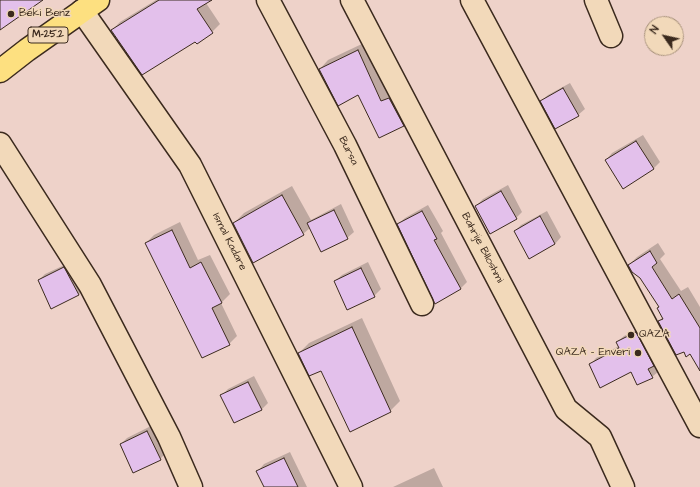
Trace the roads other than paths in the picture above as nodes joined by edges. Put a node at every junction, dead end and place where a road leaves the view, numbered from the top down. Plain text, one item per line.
1 (268, 0) edge
2 (352, 0) edge
3 (472, 0) edge
4 (596, 0) edge
5 (90, 5) edge
6 (611, 36) dead end
7 (0, 71) edge
8 (0, 144) edge
9 (422, 304) dead end
10 (700, 426) edge
11 (191, 487) edge
12 (351, 487) edge
13 (623, 487) edge

1 - 9 street, Bursa
2 - 13 street, Bahrije Blloshmi
3 - 10 street
4 - 6 street
5 - 7 main road, M-25.2
5 - 12 street, Ismal Kadare
8 - 11 street

